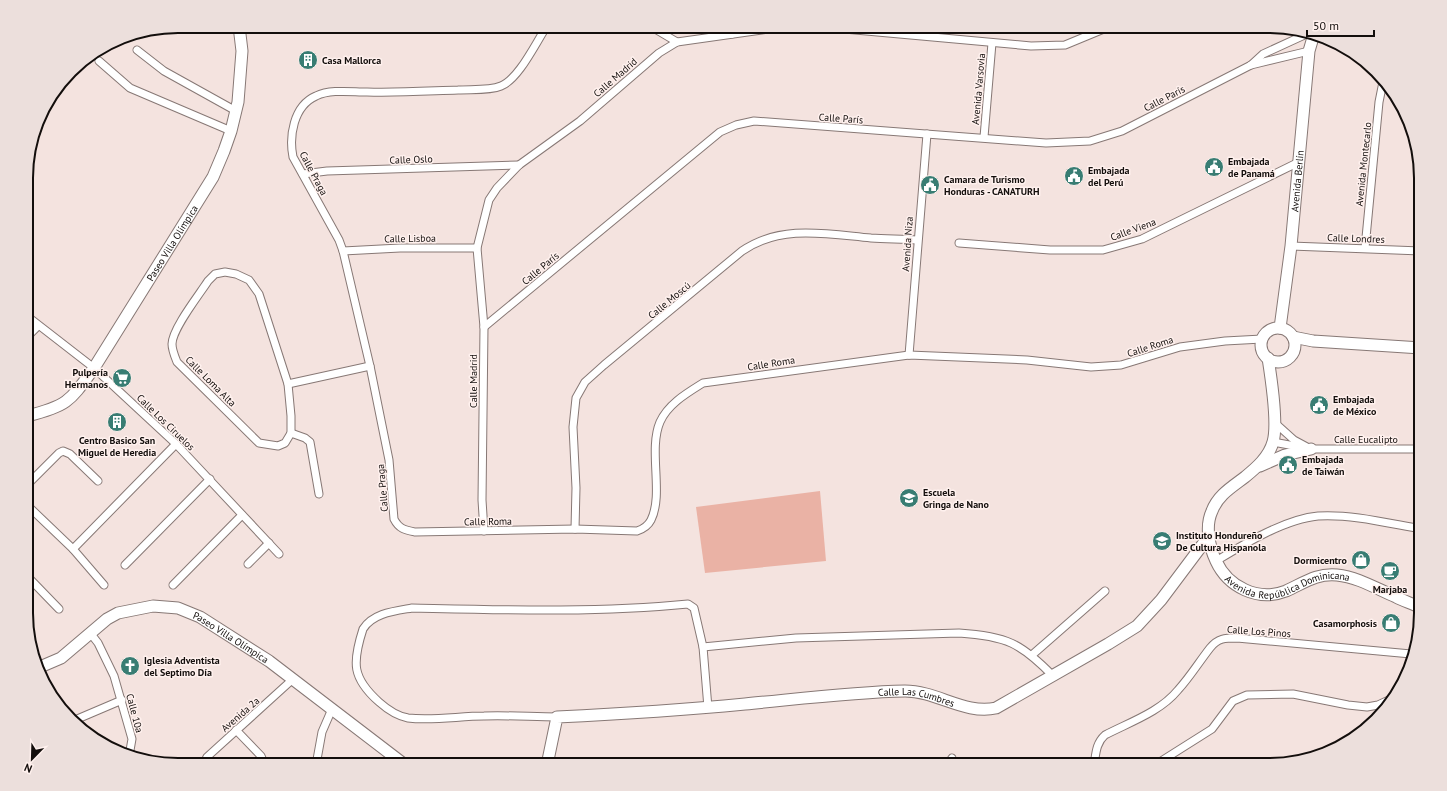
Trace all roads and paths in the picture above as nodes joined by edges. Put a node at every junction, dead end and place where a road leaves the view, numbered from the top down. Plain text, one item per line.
1 (240, 33) edge
2 (542, 33) edge
3 (662, 33) edge
4 (738, 33) edge
5 (890, 33) edge
6 (1094, 33) edge
7 (732, 34) joint
8 (1301, 37) edge
9 (1312, 40) edge
10 (677, 42) junction
11 (992, 42) junction
12 (137, 50) dead end
13 (1309, 51) junction
14 (99, 61) dead end
15 (1251, 65) junction
16 (1382, 87) edge
17 (236, 111) junction
18 (231, 131) junction
19 (927, 134) junction
20 (984, 138) junction
21 (1299, 162) junction
22 (519, 165) junction
23 (303, 174) junction
24 (917, 240) junction
25 (960, 243) dead end
26 (1291, 246) junction
27 (477, 248) junction
28 (1365, 248) junction
29 (343, 251) junction
30 (1414, 251) edge
31 (33, 321) edge
32 (38, 326) junction
33 (484, 327) junction
34 (1280, 328) junction
35 (33, 331) edge
36 (1262, 339) junction
37 (1294, 343) junction
38 (1414, 348) edge
39 (909, 355) junction
40 (1268, 358) junction
41 (1283, 361) junction
42 (370, 366) junction
43 (94, 368) junction
44 (288, 384) junction
45 (1272, 385) junction
46 (33, 415) edge
47 (1274, 422) junction
48 (291, 433) junction
49 (1273, 442) junction
50 (176, 444) junction
51 (1310, 449) junction
52 (1414, 449) edge
53 (1256, 468) junction
54 (33, 479) edge
55 (210, 479) junction
56 (98, 481) dead end
57 (320, 494) dead end
58 (33, 512) edge
59 (242, 515) junction
60 (394, 519) joint
61 (1414, 528) edge
62 (575, 529) junction
63 (484, 531) junction
64 (1209, 536) junction
65 (269, 543) junction
66 (73, 549) junction
67 (279, 554) dead end
68 (1216, 561) junction
69 (248, 564) dead end
70 (125, 565) dead end
71 (33, 582) edge
72 (173, 584) dead end
73 (104, 585) dead end
74 (1105, 591) dead end
75 (1414, 605) edge
76 (60, 609) dead end
77 (91, 634) junction
78 (703, 647) junction
79 (1408, 654) edge
80 (1032, 655) junction
81 (43, 666) edge
82 (1053, 676) junction
83 (293, 679) junction
84 (122, 700) junction
85 (1382, 703) edge
86 (708, 708) junction
87 (332, 709) junction
88 (557, 717) junction
89 (78, 719) edge
90 (236, 730) junction
91 (130, 750) edge
92 (206, 758) edge
93 (262, 758) edge
94 (317, 758) edge
95 (396, 758) edge
96 (548, 758) edge
97 (1095, 758) edge
98 (1166, 758) edge

1 - 17 street, Paseo Villa Olímpica
2 - 23 street, Calle Praga
3 - 10 street
4 - 7 street, Calle Madrid
5 - 11 street, Calle Madrid
6 - 11 street, Calle Madrid
7 - 10 street, Calle Madrid
8 - 15 street, Calle París
9 - 13 street, Avenida Berlín
10 - 22 street, Calle Madrid
11 - 20 street, Avenida Varsovia
12 - 17 street
13 - 15 street, Calle París
13 - 21 street, Avenida Berlín
14 - 18 street
15 - 20 street, Calle París
16 - 28 street, Avenida Montecarlo
17 - 18 street, Paseo Villa Olímpica
18 - 43 street, Paseo Villa Olímpica
19 - 20 street, Calle París
19 - 24 street, Avenida Niza
19 - 33 street, Calle París
21 - 25 street, Calle Viena
21 - 26 street, Avenida Berlín
22 - 23 street, Calle Oslo
22 - 27 street, Calle Madrid
23 - 29 street, Calle Praga
24 - 39 street, Avenida Niza
24 - 62 street, Calle Moscú
26 - 28 street, Calle Londres
26 - 34 street, Avenida Berlín
27 - 29 street, Calle Lisboa
27 - 33 street, Calle Madrid
28 - 30 street, Calle Londres
29 - 42 street, Calle Praga
31 - 32 street, Calle Los Ciruelos
32 - 35 street
32 - 43 street, Calle Los Ciruelos
33 - 63 street, Calle Madrid
34 - 36 street
34 - 37 street
36 - 39 street, Calle Roma
36 - 40 street
37 - 38 street
37 - 41 street
39 - 62 street, Calle Roma
40 - 41 street
40 - 45 street, Avenida República Dominicana
41 - 45 street, Avenida República Dominicana
42 - 44 street
42 - 60 street, Calle Praga
43 - 46 street, Paseo Villa Olímpica
43 - 50 street, Calle Los Ciruelos
44 - 48 street, Calle Loma Alta
44 - 48 street, Calle Loma Alta
45 - 47 street, Avenida República Dominicana
47 - 49 street, Avenida República Dominicana
47 - 51 street
48 - 57 street
49 - 51 street, Calle Eucalipto
49 - 53 street, Avenida República Dominicana
50 - 55 street, Calle Los Ciruelos
50 - 66 street
51 - 52 street, Calle Eucalipto
51 - 53 street
53 - 64 street, Avenida República Dominicana
54 - 56 street
55 - 59 street, Calle Los Ciruelos
55 - 70 street
58 - 66 street
59 - 65 street, Calle Los Ciruelos
59 - 72 street
60 - 63 street, Calle Roma
61 - 68 street
62 - 63 street, Calle Roma
64 - 68 street, Avenida República Dominicana
64 - 82 street, Calle Las Cumbres
65 - 67 street, Calle Los Ciruelos
65 - 69 street
66 - 73 street
68 - 75 street, Avenida República Dominicana
71 - 76 street
74 - 80 street
77 - 81 street, Paseo Villa Olímpica
77 - 83 street, Paseo Villa Olímpica
77 - 84 street, Calle 10a
78 - 80 street
78 - 86 street
78 - 88 street
79 - 97 street, Calle Los Pinos
80 - 82 street
82 - 86 street, Calle Las Cumbres
83 - 87 street, Paseo Villa Olímpica
83 - 90 street, Avenida 2a
84 - 89 street
84 - 91 street, Calle 10a
85 - 98 street
86 - 88 street, Calle Las Cumbres
87 - 94 street
87 - 95 street, Paseo Villa Olímpica
88 - 96 street
90 - 92 street, Avenida 2a
90 - 93 street

